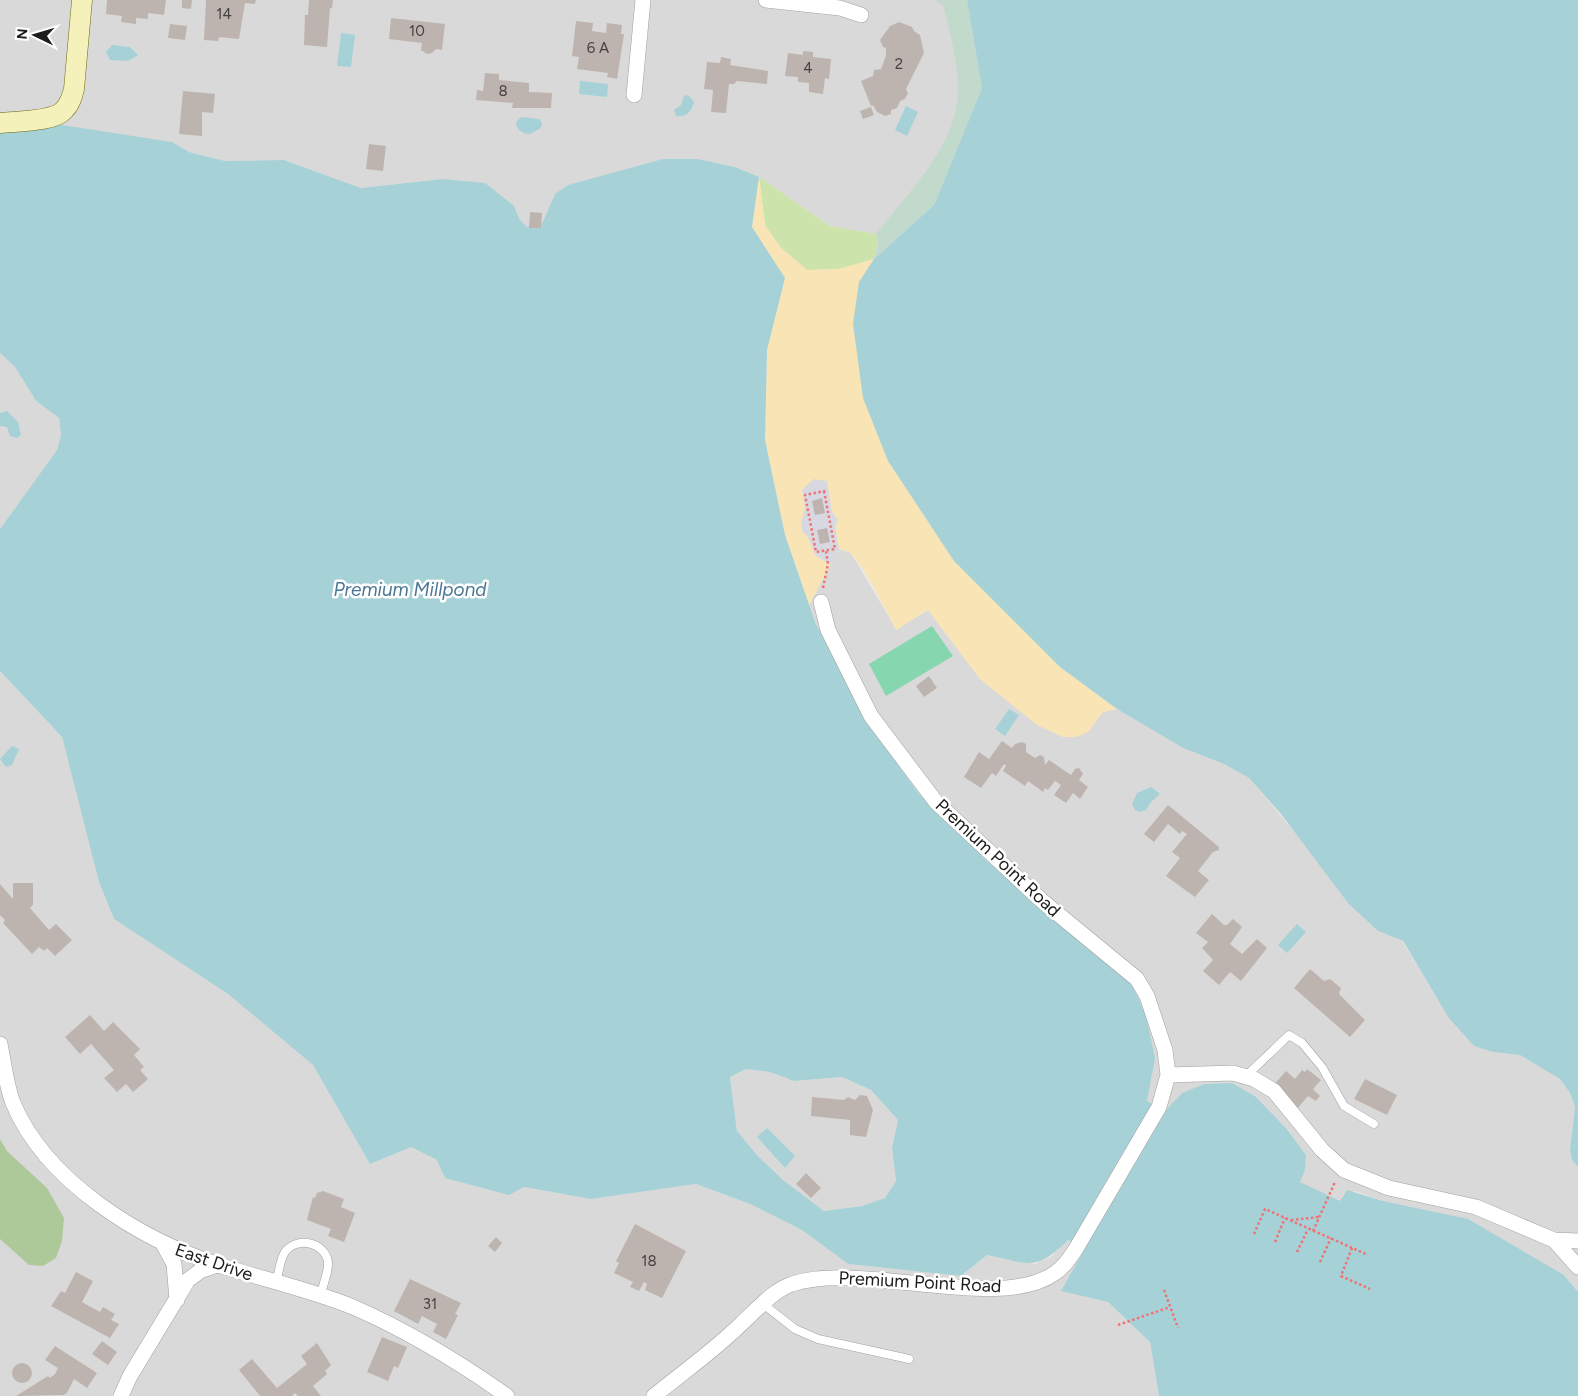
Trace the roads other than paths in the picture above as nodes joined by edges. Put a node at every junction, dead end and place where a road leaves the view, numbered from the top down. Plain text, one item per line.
1 (82, 0) edge
2 (643, 0) edge
3 (766, 0) edge
4 (861, 15) dead end
5 (634, 95) dead end
6 (0, 123) edge
7 (821, 602) road end
8 (0, 1044) edge
9 (1168, 1075) junction
10 (1246, 1076) junction
11 (1374, 1124) dead end
12 (1554, 1240) junction
13 (1578, 1241) edge
14 (163, 1244) junction
15 (217, 1265) junction
16 (1578, 1267) edge
17 (276, 1282) junction
18 (320, 1297) junction
19 (177, 1302) junction
20 (763, 1304) junction
21 (909, 1359) dead end
22 (121, 1396) edge
23 (507, 1396) edge
24 (654, 1396) edge

1 - 6 street
2 - 5 street
3 - 4 street
7 - 9 street, Premium Point Road
8 - 14 street, East Drive
9 - 10 street
9 - 20 street, Premium Point Road
10 - 11 lane
10 - 12 street
12 - 13 street
12 - 16 street
14 - 15 street, East Drive
14 - 19 street
15 - 17 street, East Drive
15 - 19 street
17 - 18 street, East Drive
17 - 18 lane
18 - 23 street, East Drive
19 - 22 street
20 - 21 lane
20 - 24 street, Premium Point Road

